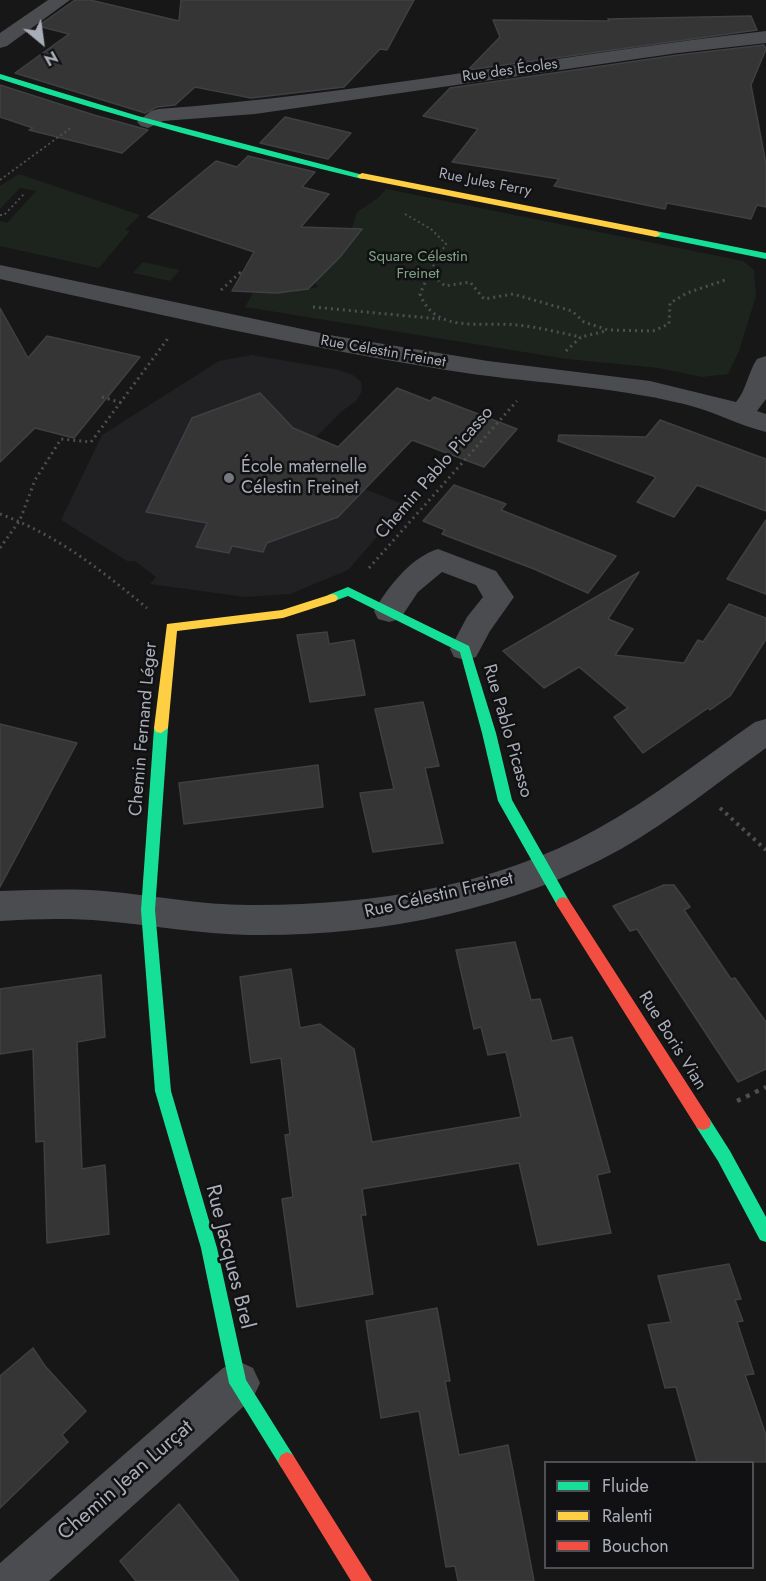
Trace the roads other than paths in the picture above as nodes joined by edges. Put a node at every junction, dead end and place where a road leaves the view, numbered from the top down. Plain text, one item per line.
1 (61, 0) edge
2 (766, 37) edge
3 (0, 42) edge
4 (0, 76) edge
5 (255, 108) junction
6 (148, 122) junction
7 (199, 136) junction
8 (766, 256) edge
9 (0, 272) edge
10 (766, 364) edge
11 (742, 413) junction
12 (766, 424) edge
13 (389, 611) junction
14 (283, 614) joint
15 (465, 649) junction
16 (766, 731) edge
17 (543, 871) junction
18 (0, 906) edge
19 (148, 910) junction
20 (766, 1234) edge
21 (238, 1383) junction
22 (15, 1581) edge
23 (362, 1581) edge

1 - 3 street
2 - 5 street, Rue des Écoles
4 - 6 street
5 - 6 street, Rue des Écoles
5 - 7 street, Rue des Écoles
6 - 7 street
7 - 8 street, Rue Jules Ferry
9 - 11 street, Rue Célestin Freinet
10 - 11 street
11 - 12 street, Rue Célestin Freinet
13 - 14 street, Rue Pablo Picasso
13 - 15 street, Rue Pablo Picasso
13 - 15 street
14 - 19 street, Chemin Fernand Léger
15 - 17 street, Rue Pablo Picasso
16 - 17 street, Rue Célestin Freinet
17 - 19 street, Rue Célestin Freinet
17 - 20 street, Rue Boris Vian
18 - 19 street, Rue Célestin Freinet
19 - 21 street, Rue Jacques Brel
21 - 22 street, Chemin Jean Lurçat
21 - 23 street, Rue Jacques Brel

